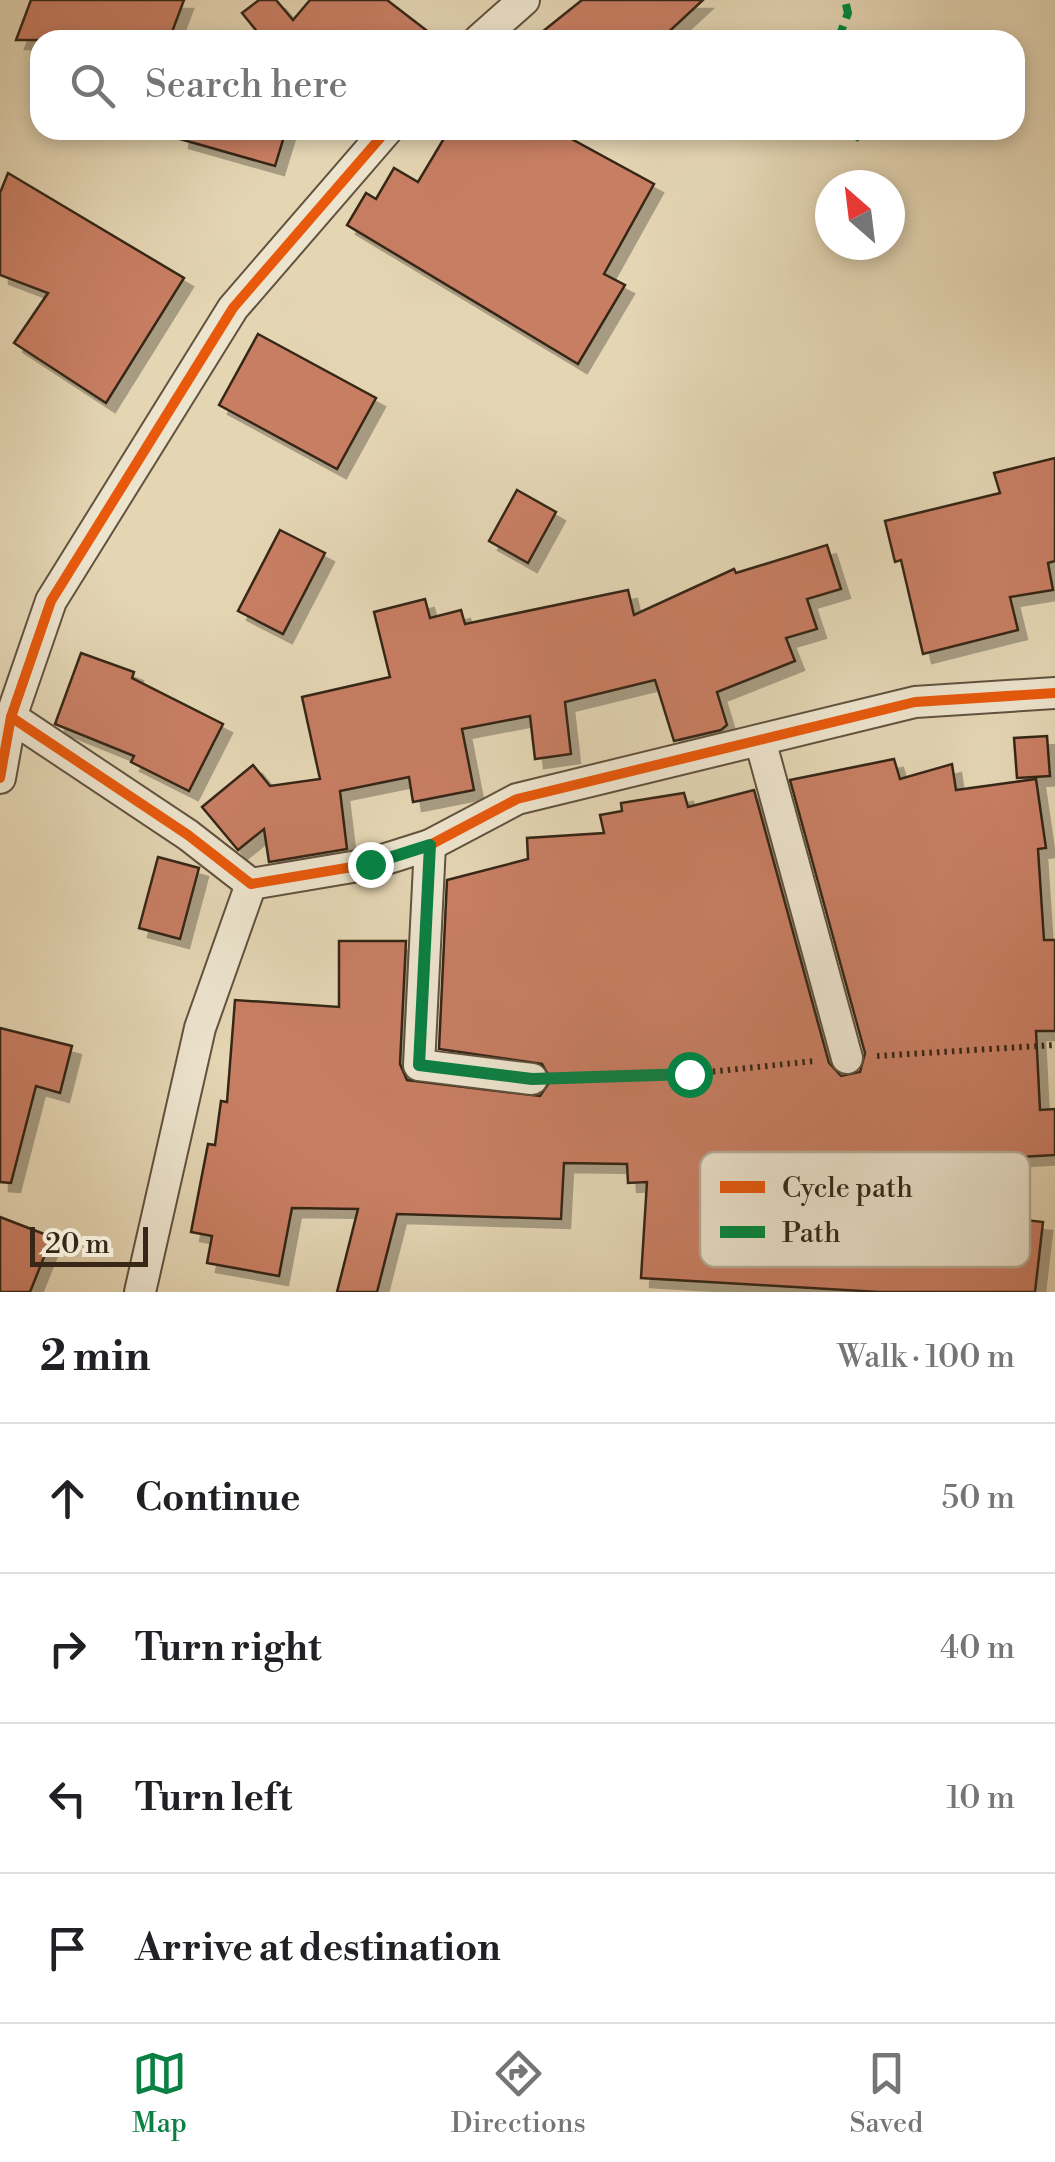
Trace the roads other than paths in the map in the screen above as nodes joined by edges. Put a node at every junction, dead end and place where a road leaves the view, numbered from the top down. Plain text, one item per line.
1 (524, 0) edge
2 (490, 30) edge
3 (378, 140) edge
4 (1055, 693) edge
5 (11, 716) junction
6 (760, 740) junction
7 (1, 781) edge
8 (430, 845) junction
9 (250, 884) junction
10 (847, 1058) road end
11 (532, 1079) road end
12 (140, 1292) edge

1 - 2 street
3 - 5 street
4 - 6 street
5 - 7 street
5 - 9 street
6 - 8 street
6 - 10 street
8 - 9 street
8 - 11 street
9 - 12 street

